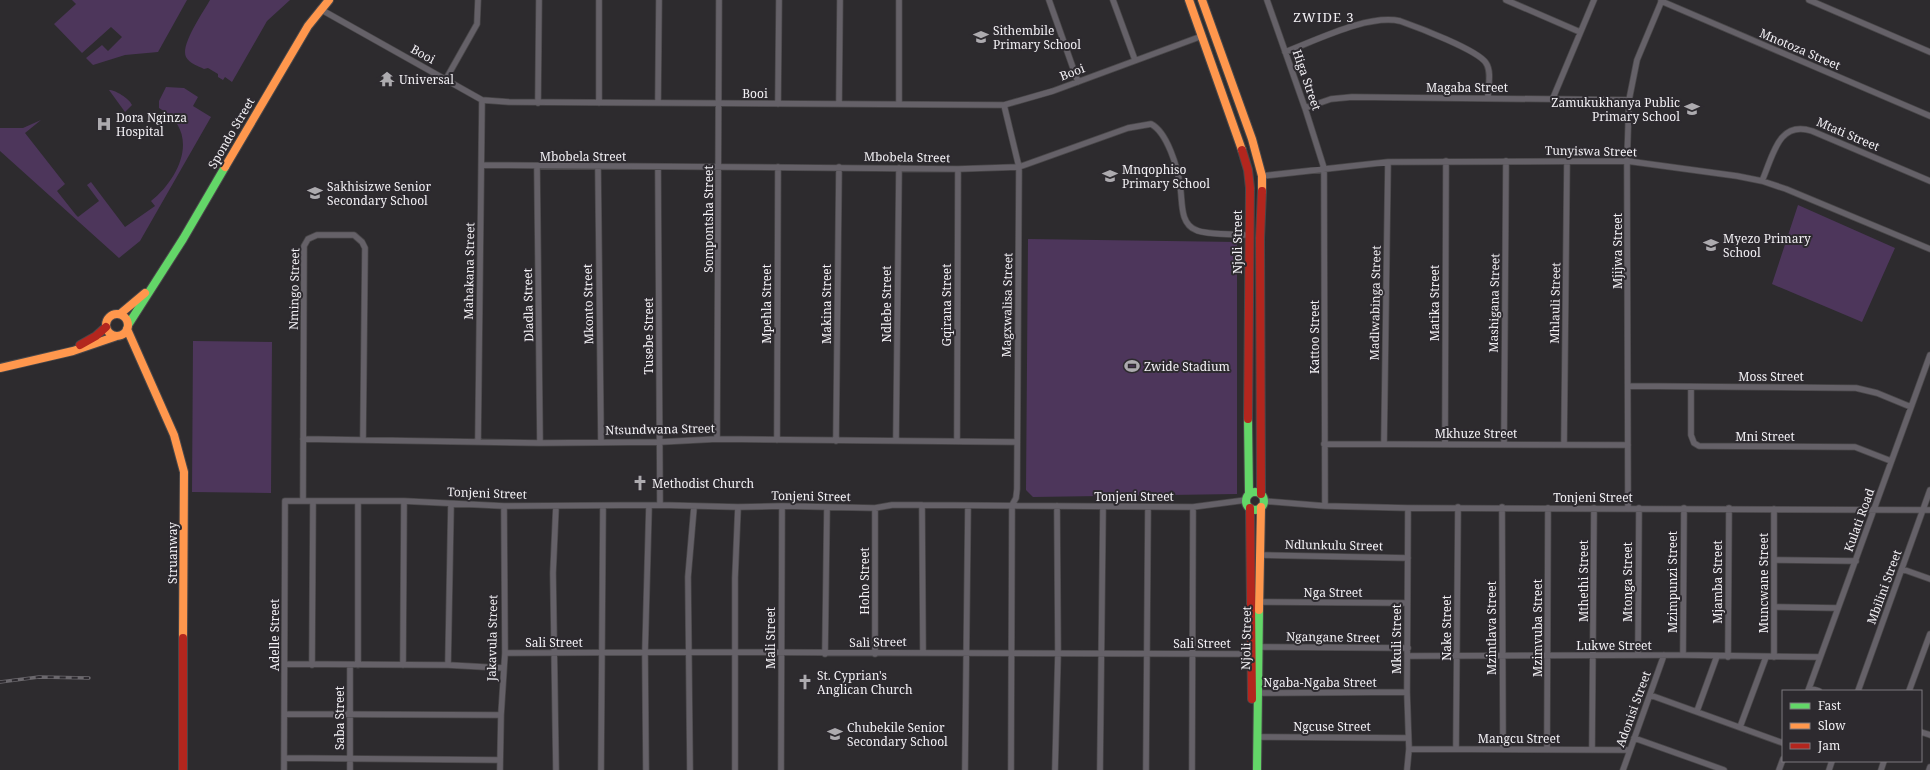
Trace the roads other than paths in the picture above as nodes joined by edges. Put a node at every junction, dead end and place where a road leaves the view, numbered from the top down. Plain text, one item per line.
1 (329, 0) edge
2 (478, 0) edge
3 (539, 0) edge
4 (599, 0) edge
5 (659, 0) edge
6 (719, 0) edge
7 (779, 0) edge
8 (840, 0) edge
9 (900, 0) edge
10 (1049, 0) edge
11 (1113, 0) edge
12 (1189, 0) edge
13 (1202, 0) edge
14 (1267, 0) edge
15 (1506, 0) edge
16 (1594, 0) edge
17 (1809, 0) edge
18 (1661, 1) edge
19 (320, 9) junction
20 (1580, 32) junction
21 (1202, 36) junction
22 (1286, 52) junction
23 (1930, 52) edge
24 (1135, 60) junction
25 (446, 79) junction
26 (1078, 82) junction
27 (1488, 97) junction
28 (1553, 98) junction
29 (482, 100) junction
30 (1629, 100) junction
31 (538, 103) junction
32 (599, 103) junction
33 (658, 103) junction
34 (898, 103) junction
35 (718, 104) junction
36 (778, 104) junction
37 (839, 104) junction
38 (1004, 105) junction
39 (1306, 108) junction
40 (1930, 116) edge
41 (1627, 160) junction
42 (1446, 161) junction
43 (1567, 161) junction
44 (1388, 162) junction
45 (1506, 162) junction
46 (482, 166) junction
47 (537, 166) junction
48 (598, 166) junction
49 (719, 166) junction
50 (658, 167) junction
51 (778, 167) junction
52 (838, 167) junction
53 (898, 168) junction
54 (1019, 168) junction
55 (1324, 168) junction
56 (958, 169) junction
57 (1262, 176) junction
58 (1762, 181) junction
59 (1930, 181) edge
60 (1248, 236) junction
61 (1930, 250) edge
62 (156, 281) junction
63 (120, 314) junction
64 (106, 326) junction
65 (128, 327) junction
66 (119, 336) junction
67 (133, 347) junction
68 (59, 354) junction
69 (1930, 355) edge
70 (0, 368) edge
71 (1628, 386) junction
72 (1691, 387) junction
73 (1911, 407) junction
74 (303, 439) junction
75 (717, 439) junction
76 (363, 440) junction
77 (777, 440) junction
78 (836, 441) junction
79 (896, 441) junction
80 (957, 441) junction
81 (478, 442) junction
82 (601, 442) junction
83 (660, 442) junction
84 (1017, 442) junction
85 (540, 443) junction
86 (1324, 444) junction
87 (1384, 444) junction
88 (1445, 444) junction
89 (1504, 444) junction
90 (1564, 445) junction
91 (1628, 445) junction
92 (1891, 461) junction
93 (1930, 490) edge
94 (1248, 497) junction
95 (303, 500) junction
96 (285, 501) joint
97 (313, 501) junction
98 (358, 501) junction
99 (404, 501) junction
100 (1262, 501) junction
101 (451, 504) junction
102 (660, 505) junction
103 (922, 505) junction
104 (1012, 505) junction
105 (504, 506) junction
106 (556, 506) junction
107 (603, 506) junction
108 (648, 506) junction
109 (782, 506) junction
110 (968, 506) junction
111 (1057, 506) junction
112 (1325, 506) junction
113 (694, 507) junction
114 (827, 507) junction
115 (1103, 507) junction
116 (1148, 507) junction
117 (1193, 507) junction
118 (1458, 507) junction
119 (738, 508) junction
120 (875, 508) junction
121 (1250, 508) junction
122 (1408, 508) junction
123 (1502, 508) junction
124 (1548, 508) junction
125 (1594, 508) junction
126 (1628, 508) junction
127 (1639, 508) junction
128 (1684, 508) junction
129 (1728, 508) junction
130 (1774, 509) junction
131 (1873, 510) junction
132 (1923, 510) junction
133 (1930, 510) edge
134 (1259, 555) junction
135 (1408, 558) junction
136 (1774, 560) junction
137 (1856, 561) junction
138 (1902, 569) junction
139 (1930, 579) edge
140 (1259, 602) junction
141 (1407, 603) junction
142 (1774, 607) junction
143 (1837, 608) junction
144 (1930, 634) edge
145 (1257, 647) junction
146 (1408, 648) junction
147 (688, 652) junction
148 (923, 652) junction
149 (505, 653) junction
150 (555, 653) junction
151 (645, 653) junction
152 (735, 653) junction
153 (781, 653) junction
154 (966, 653) junction
155 (1012, 653) junction
156 (1058, 653) junction
157 (1102, 653) junction
158 (601, 654) junction
159 (825, 654) junction
160 (875, 654) junction
161 (1147, 654) junction
162 (1251, 654) junction
163 (1192, 655) junction
164 (1502, 655) junction
165 (1638, 655) junction
166 (1683, 655) junction
167 (1408, 656) junction
168 (1457, 656) junction
169 (1547, 656) junction
170 (1593, 656) junction
171 (1664, 656) junction
172 (1717, 656) junction
173 (1728, 657) junction
174 (1766, 657) junction
175 (1774, 657) junction
176 (1820, 658) junction
177 (284, 664) junction
178 (312, 665) junction
179 (358, 665) junction
180 (403, 665) junction
181 (448, 665) junction
182 (350, 666) junction
183 (503, 668) junction
184 (1808, 689) edge
185 (1858, 690) edge
186 (1910, 690) edge
187 (1407, 692) junction
188 (1258, 693) junction
189 (1650, 695) junction
190 (1697, 711) junction
191 (285, 714) junction
192 (350, 714) junction
193 (500, 715) junction
194 (1740, 727) junction
195 (1258, 737) junction
196 (1407, 738) junction
197 (1634, 738) junction
198 (1782, 742) edge
199 (1409, 749) junction
200 (1456, 749) junction
201 (1503, 749) junction
202 (1547, 749) junction
203 (1592, 750) junction
204 (1630, 750) junction
205 (284, 758) junction
206 (350, 760) junction
207 (500, 760) junction
208 (1930, 767) edge
209 (183, 770) edge
210 (284, 770) edge
211 (350, 770) edge
212 (500, 770) edge
213 (556, 770) edge
214 (601, 770) edge
215 (646, 770) edge
216 (690, 770) edge
217 (734, 770) edge
218 (781, 770) edge
219 (965, 770) edge
220 (1011, 770) edge
221 (1056, 770) edge
222 (1100, 770) edge
223 (1146, 770) edge
224 (1192, 770) edge
225 (1252, 770) edge
226 (1257, 770) edge
227 (1407, 770) edge
228 (1623, 770) edge
229 (1724, 770) edge
230 (1929, 770) edge

1 - 19 main road, Spondo Street
2 - 25 street
3 - 31 street
4 - 32 street
5 - 33 street
6 - 35 street, Sompontsha Street
7 - 36 street
8 - 37 street
9 - 34 street
10 - 26 street
11 - 24 street
12 - 21 main road, Njoli Street
13 - 57 main road, Njoli Street
14 - 22 street, Higa Street
15 - 20 street
16 - 20 street
17 - 23 street
18 - 30 street, Mjijwa Street
18 - 40 street, Mnotoza Street
19 - 25 street, Booi
19 - 62 main road, Spondo Street
20 - 28 street
21 - 24 street, Booi
21 - 60 main road, Njoli Street
22 - 27 street
22 - 39 street, Higa Street
24 - 26 street, Booi
25 - 29 street, Booi
26 - 38 street, Booi
27 - 28 street, Magaba Street
27 - 39 street, Magaba Street
28 - 30 street, Magaba Street
29 - 31 street, Booi
29 - 46 street, Mahakana Street
30 - 41 street, Mjijwa Street
31 - 32 street, Booi
32 - 33 street, Booi
33 - 35 street, Booi
34 - 37 street, Booi
34 - 38 street, Booi
35 - 36 street, Booi
35 - 49 street, Sompontsha Street
36 - 37 street, Booi
38 - 54 street, Magxwalisa Street
39 - 55 street, Higa Street
41 - 43 street, Tunyiswa Street
41 - 58 street, Tunyiswa Street
41 - 71 street, Mjijwa Street
42 - 44 street, Tunyiswa Street
42 - 45 street, Tunyiswa Street
42 - 88 street, Matika Street
43 - 45 street, Tunyiswa Street
43 - 90 street, Mhlauli Street
44 - 55 street, Tunyiswa Street
44 - 87 street, Madlwabinga Street
45 - 89 street, Mashigana Street
46 - 47 street, Mbobela Street
46 - 81 street, Mahakana Street
47 - 48 street, Mbobela Street
47 - 85 street, Dladla Street
48 - 50 street, Mbobela Street
48 - 82 street, Mkonto Street
49 - 50 street, Mbobela Street
49 - 51 street, Mbobela Street
49 - 75 street, Sompontsha Street
50 - 83 street, Tusebe Street
51 - 52 street, Mbobela Street
51 - 77 street, Mpehla Street
52 - 53 street, Mbobela Street
52 - 78 street, Makina Street
53 - 56 street, Mbobela Street
53 - 79 street, Ndlebe Street
54 - 56 street, Mbobela Street
54 - 60 street, Mbobela Street
54 - 84 street, Magxwalisa Street
55 - 57 street, Tunyiswa Street
55 - 86 street, Kattoo Street
56 - 80 street, Gqirana Street
57 - 100 main road, Njoli Street
58 - 59 street, Mtati Street
58 - 61 street, Tunyiswa Street
60 - 94 main road, Njoli Street
62 - 63 main road, Spondo Street
62 - 65 main road, Spondo Street
63 - 64 main road
63 - 65 main road
64 - 66 main road
64 - 68 main road
65 - 66 main road
65 - 67 main road, Struanway
66 - 67 main road, Struanway
66 - 68 main road
67 - 209 main road, Struanway
68 - 70 main road
69 - 73 street, Kulati Road
71 - 72 street, Moss Street
71 - 91 street, Mjijwa Street
72 - 73 street, Moss Street
72 - 92 street, Mni Street
73 - 92 street, Kulati Road
74 - 76 street, Ntsundwana Street
74 - 76 street, Nmingo Street
74 - 95 street, Nmingo Street
75 - 77 street, Ntsundwana Street
75 - 83 street, Ntsundwana Street
76 - 81 street, Ntsundwana Street
77 - 78 street, Ntsundwana Street
78 - 79 street, Ntsundwana Street
79 - 80 street, Ntsundwana Street
80 - 84 street, Ntsundwana Street
81 - 85 street, Ntsundwana Street
82 - 83 street, Ntsundwana Street
82 - 85 street, Ntsundwana Street
83 - 102 street, Tusebe Street
84 - 104 street, Magxwalisa Street
86 - 87 street, Mkhuze Street
86 - 112 street, Kattoo Street
87 - 88 street, Mkhuze Street
88 - 89 street, Mkhuze Street
89 - 90 street, Mkhuze Street
90 - 91 street, Mkhuze Street
91 - 126 street, Mjijwa Street
92 - 131 street, Kulati Road
93 - 132 street, Mbilini Street
94 - 100 main road
94 - 117 street, Tonjeni Street
94 - 121 main road
95 - 96 street, Tonjeni Street
95 - 97 street, Tonjeni Street
96 - 177 street, Adelle Street
97 - 98 street, Tonjeni Street
97 - 178 street
98 - 99 street, Tonjeni Street
98 - 179 street
99 - 101 street, Tonjeni Street
99 - 180 street
100 - 112 street, Tonjeni Street
100 - 121 main road
100 - 134 main road, Njoli Street
101 - 105 street, Tonjeni Street
101 - 181 street
102 - 108 street, Tonjeni Street
102 - 113 street, Tonjeni Street
103 - 110 street, Tonjeni Street
103 - 120 street, Tonjeni Street
103 - 148 street
104 - 110 street, Tonjeni Street
104 - 111 street, Tonjeni Street
104 - 155 street, Magxwalisa Street
105 - 106 street, Tonjeni Street
105 - 149 street, Jakavula Street
106 - 107 street, Tonjeni Street
106 - 150 street
107 - 108 street, Tonjeni Street
107 - 158 street
108 - 151 street
109 - 114 street, Tonjeni Street
109 - 119 street, Tonjeni Street
109 - 153 street, Mali Street
110 - 154 street
111 - 115 street, Tonjeni Street
111 - 156 street
112 - 122 street, Tonjeni Street
113 - 119 street, Tonjeni Street
113 - 147 street
114 - 120 street, Tonjeni Street
114 - 159 street
115 - 116 street, Tonjeni Street
115 - 157 street
116 - 117 street, Tonjeni Street
116 - 161 street
117 - 163 street
118 - 122 street, Tonjeni Street
118 - 123 street, Tonjeni Street
118 - 168 street, Nake Street
119 - 152 street
120 - 160 street, Hoho Street
121 - 162 main road, Njoli Street
122 - 135 street, Mkuli Street
123 - 124 street, Tonjeni Street
123 - 164 street, Mzintlava Street
124 - 125 street, Tonjeni Street
124 - 169 street, Mzimvuba Street
125 - 126 street, Tonjeni Street
125 - 170 street, Mthethi Street
126 - 127 street, Tonjeni Street
127 - 128 street, Tonjeni Street
127 - 165 street, Mtonga Street
128 - 129 street, Tonjeni Street
128 - 166 street, Mzimpunzi Street
129 - 130 street, Tonjeni Street
129 - 173 street, Mjamba Street
130 - 131 street, Tonjeni Street
130 - 136 street, Muncwane Street
131 - 132 street, Tonjeni Street
131 - 137 street, Kulati Road
132 - 133 street, Tonjeni Street
132 - 138 street, Mbilini Street
134 - 135 street, Ndlunkulu Street
134 - 140 main road, Njoli Street
135 - 141 street, Mkuli Street
136 - 137 street
136 - 142 street, Muncwane Street
137 - 143 street, Kulati Road
138 - 139 street
138 - 185 street, Mbilini Street
140 - 141 street, Nga Street
140 - 145 main road, Njoli Street
141 - 146 street, Mkuli Street
142 - 143 street
142 - 175 street, Muncwane Street
143 - 176 street, Kulati Road
144 - 186 street
145 - 146 street, Ngangane Street
145 - 188 main road, Njoli Street
146 - 167 street, Mkuli Street
147 - 151 street, Sali Street
147 - 152 street, Sali Street
147 - 216 street
148 - 154 street, Sali Street
148 - 160 street, Sali Street
149 - 150 street, Sali Street
149 - 183 street, Jakavula Street
150 - 158 street, Sali Street
150 - 213 street
151 - 158 street, Sali Street
151 - 215 street
152 - 153 street, Sali Street
152 - 217 street
153 - 159 street, Sali Street
153 - 218 street, Mali Street
154 - 155 street, Sali Street
154 - 219 street
155 - 156 street, Sali Street
155 - 220 street, Magxwalisa Street
156 - 157 street, Sali Street
156 - 221 street
157 - 161 street, Sali Street
157 - 222 street
158 - 214 street
159 - 160 street, Sali Street
161 - 163 street, Sali Street
161 - 223 street
162 - 163 street, Sali Street
162 - 225 main road, Njoli Street
163 - 224 street
164 - 168 street, Lukwe Street
164 - 169 street, Lukwe Street
164 - 201 street, Mzintlava Street
165 - 170 street, Lukwe Street
165 - 171 street, Lukwe Street
166 - 171 street, Lukwe Street
166 - 172 street, Lukwe Street
167 - 168 street, Lukwe Street
167 - 187 street, Mkuli Street
168 - 200 street, Nake Street
169 - 170 street, Lukwe Street
169 - 202 street, Mzimvuba Street
170 - 203 street, Mthethi Street
171 - 189 street, Adonisi Street
172 - 173 street, Lukwe Street
172 - 190 street
173 - 174 street, Lukwe Street
174 - 175 street, Lukwe Street
174 - 194 street
175 - 176 street, Lukwe Street
176 - 184 street, Kulati Road
177 - 178 street
177 - 191 street, Adelle Street
178 - 182 street
179 - 180 street
179 - 182 street
180 - 181 street
181 - 183 street
182 - 192 street, Saba Street
183 - 193 street, Jakavula Street
187 - 188 street, Ngaba-Ngaba Street
187 - 196 street, Mkuli Street
188 - 195 main road, Njoli Street
189 - 190 street
189 - 197 street, Adonisi Street
190 - 194 street
191 - 192 street
191 - 205 street, Adelle Street
192 - 193 street
192 - 206 street, Saba Street
193 - 207 street, Jakavula Street
194 - 198 street
195 - 196 street, Ngcuse Street
195 - 226 main road, Njoli Street
196 - 199 street, Mkuli Street
197 - 204 street, Adonisi Street
197 - 229 street
199 - 200 street, Mangcu Street
199 - 227 street, Mkuli Street
200 - 201 street, Mangcu Street
201 - 202 street, Mangcu Street
202 - 203 street, Mangcu Street
203 - 204 street, Mangcu Street
204 - 228 street, Adonisi Street
205 - 206 street
205 - 210 street, Adelle Street
206 - 207 street
206 - 211 street, Saba Street
207 - 212 street, Jakavula Street
208 - 230 street

